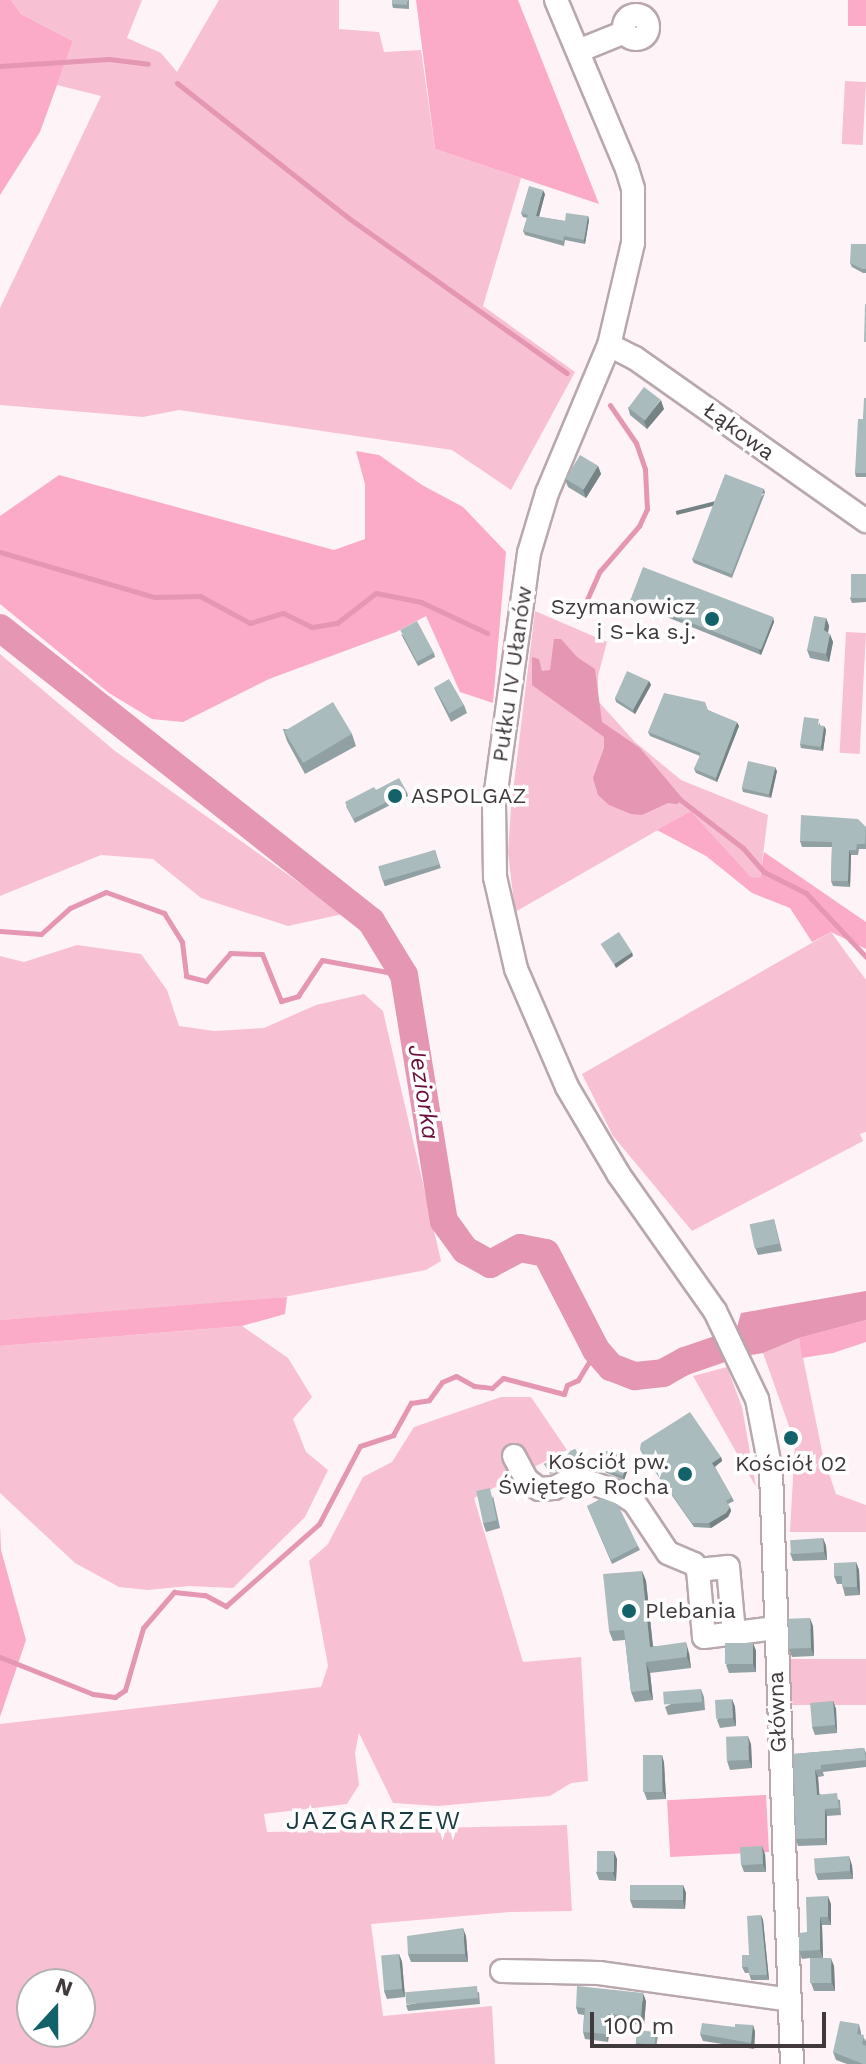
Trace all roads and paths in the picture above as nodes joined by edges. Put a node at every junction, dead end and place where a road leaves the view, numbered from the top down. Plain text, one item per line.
1 (556, 0) edge
2 (625, 32) dead end
3 (578, 51) junction
4 (609, 345) junction
5 (866, 521) edge
6 (743, 1365) joint
7 (514, 1456) dead end
8 (698, 1570) junction
9 (775, 1628) junction
10 (734, 1633) junction
11 (502, 1971) dead end
12 (790, 2000) junction
13 (792, 2064) edge

1 - 3 street, Pułku IV Ułanów
2 - 3 street
3 - 4 street, Pułku IV Ułanów
4 - 5 street, Łąkowa
4 - 6 street, Pułku IV Ułanów
6 - 9 street, Główna
7 - 8 street
8 - 10 street
8 - 10 street
9 - 10 street
9 - 12 street, Główna
11 - 12 street
12 - 13 street, Główna

